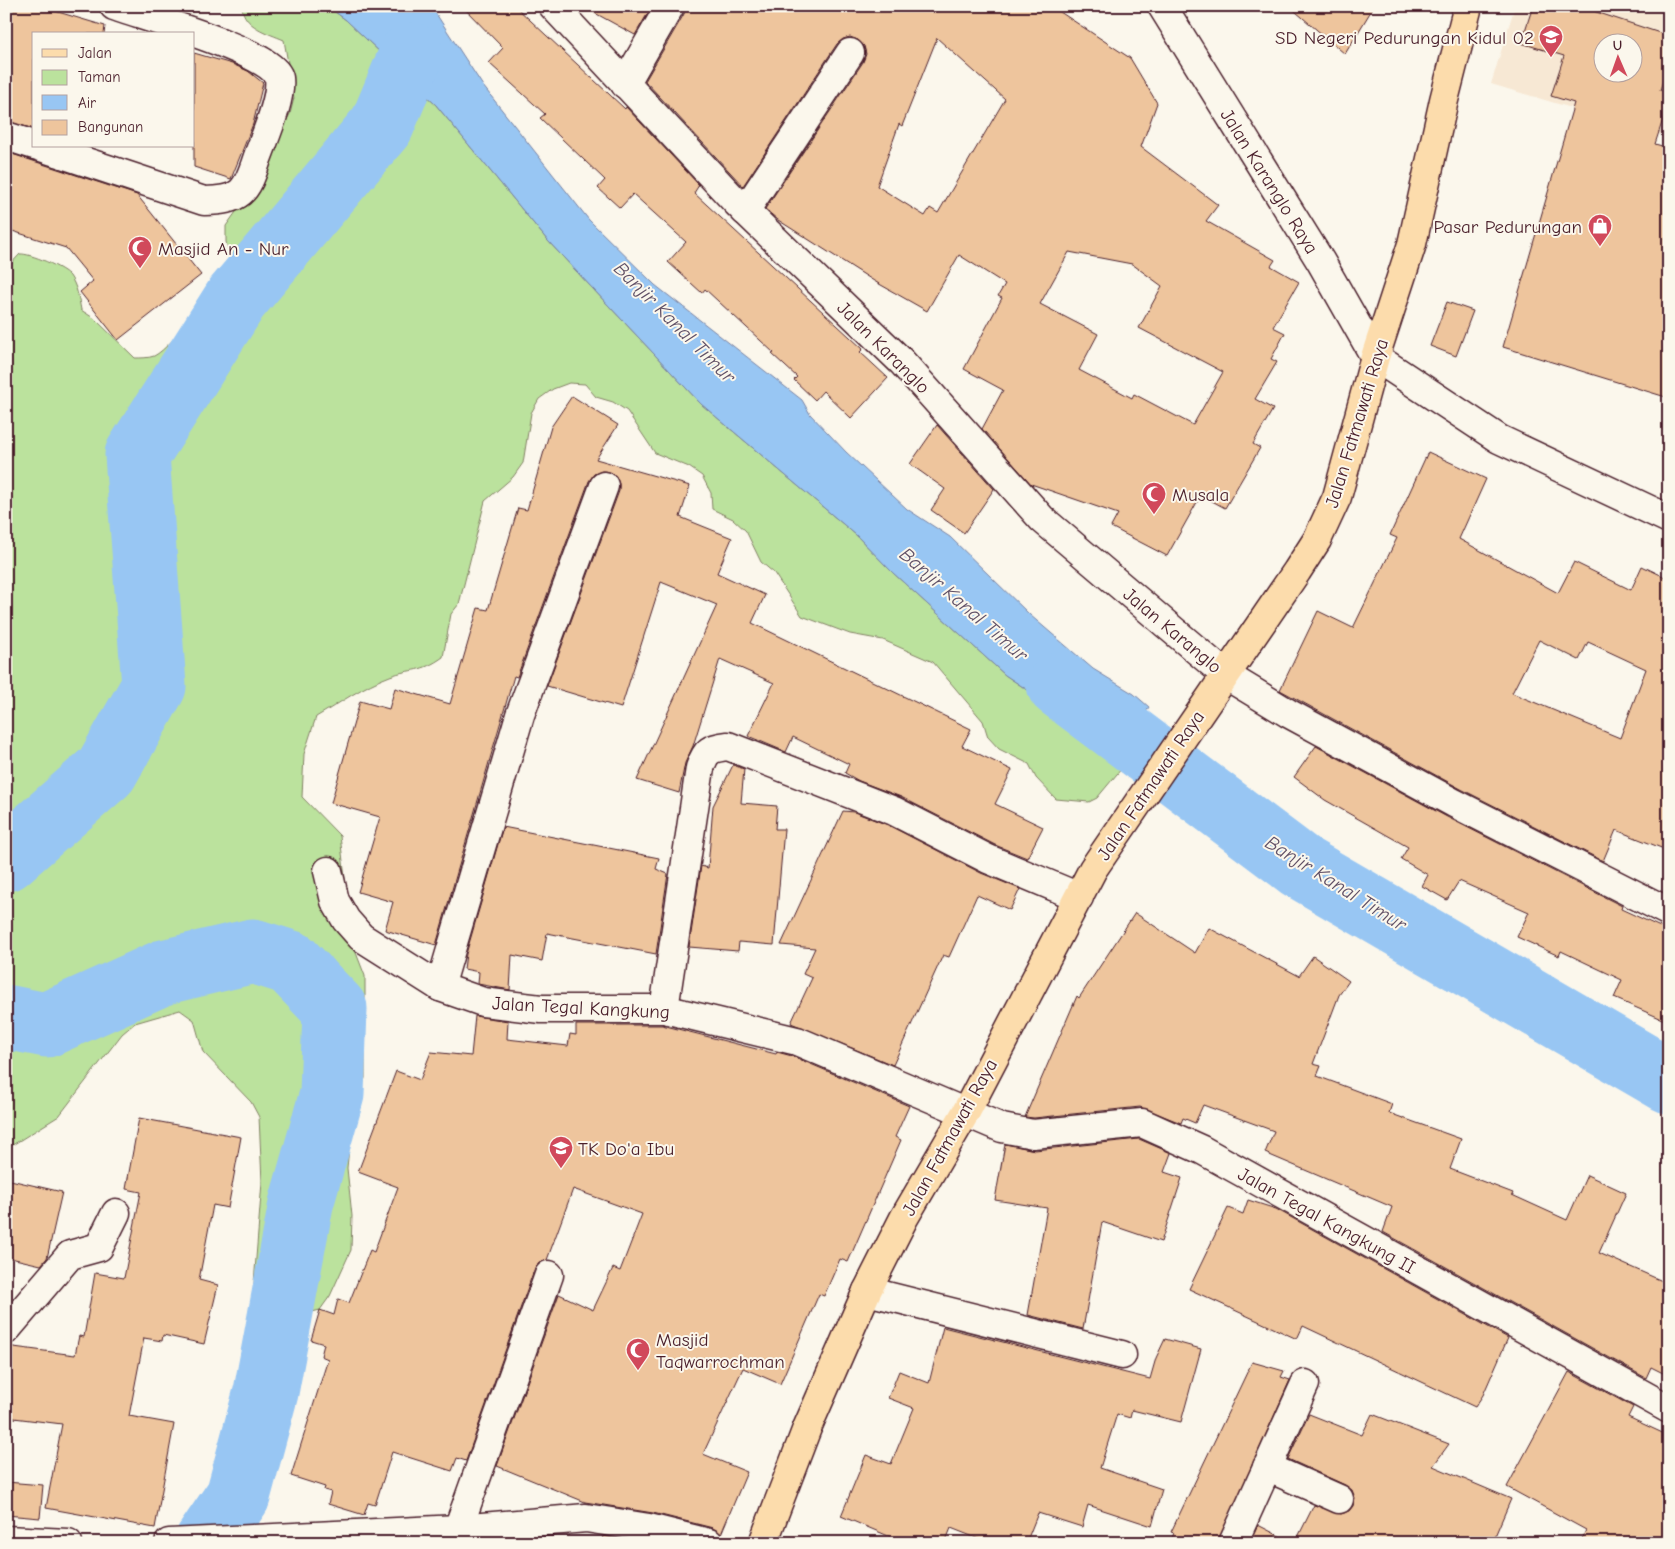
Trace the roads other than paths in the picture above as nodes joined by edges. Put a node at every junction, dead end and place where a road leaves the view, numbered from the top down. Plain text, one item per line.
1 (114, 6) edge
2 (553, 6) edge
3 (670, 6) edge
4 (1162, 6) edge
5 (1468, 6) edge
6 (190, 32) edge
7 (195, 34) edge
8 (850, 53) dead end
9 (625, 84) junction
10 (6, 136) edge
11 (32, 144) edge
12 (44, 148) edge
13 (745, 211) junction
14 (1375, 357) junction
15 (604, 486) dead end
16 (1669, 519) edge
17 (1227, 676) junction
18 (328, 871) dead end
19 (1079, 896) junction
20 (1669, 912) edge
21 (440, 987) junction
22 (664, 1009) junction
23 (966, 1112) junction
24 (116, 1213) dead end
25 (549, 1275) dead end
26 (867, 1291) junction
27 (6, 1330) edge
28 (1122, 1355) dead end
29 (1305, 1384) dead end
30 (1669, 1409) edge
31 (1267, 1467) junction
32 (1339, 1499) dead end
33 (458, 1529) junction
34 (6, 1540) edge
35 (68, 1543) edge
36 (169, 1543) edge
37 (709, 1543) edge
38 (763, 1543) edge
39 (1233, 1543) edge

1 - 6 street
2 - 9 street, Jalan Karanglo
3 - 9 street
4 - 14 street, Jalan Karanglo Raya
5 - 14 main road, Jalan Fatmawati Raya
7 - 12 street
8 - 13 street
9 - 13 street, Jalan Karanglo
10 - 11 street
13 - 17 street, Jalan Karanglo
14 - 16 street
14 - 17 main road, Jalan Fatmawati Raya
15 - 21 street
17 - 19 main road, Jalan Fatmawati Raya
17 - 20 street, Jalan Karanglo
18 - 21 street, Jalan Tegal Kangkung
19 - 22 street
19 - 23 main road, Jalan Fatmawati Raya
21 - 22 street, Jalan Tegal Kangkung
22 - 23 street, Jalan Tegal Kangkung
23 - 26 main road, Jalan Fatmawati Raya
23 - 30 street, Jalan Tegal Kangkung II
24 - 27 street
25 - 33 street
26 - 28 street
26 - 38 main road, Jalan Fatmawati Raya
29 - 31 street
31 - 32 street
31 - 39 street
33 - 36 street
33 - 37 street
34 - 35 street

